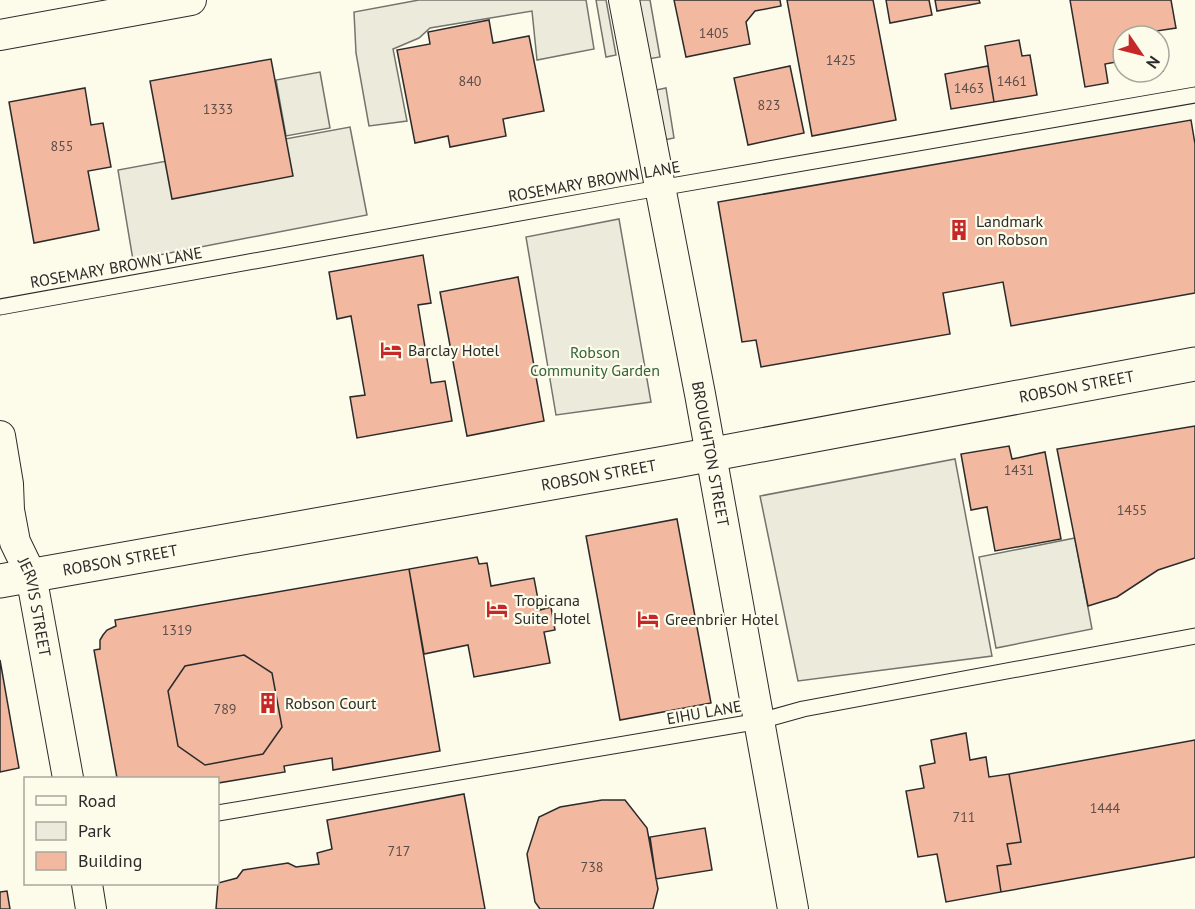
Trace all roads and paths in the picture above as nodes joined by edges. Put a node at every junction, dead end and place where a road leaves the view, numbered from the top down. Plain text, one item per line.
1 (191, 0) edge
2 (624, 0) edge
3 (0, 35) edge
4 (1195, 95) edge
5 (660, 188) junction
6 (0, 307) edge
7 (1195, 364) edge
8 (0, 436) edge
9 (710, 454) junction
10 (15, 578) edge
11 (1195, 636) edge
12 (760, 721) junction
13 (68, 777) edge
14 (219, 813) edge
15 (87, 885) edge
16 (91, 909) edge
17 (793, 909) edge

1 - 3 street
2 - 5 street, BROUGHTON STREET
4 - 5 lane, ROSEMARY BROWN LANE
5 - 6 lane, ROSEMARY BROWN LANE
5 - 9 street, BROUGHTON STREET
7 - 9 main road, ROBSON STREET
8 - 10 street, JERVIS STREET
9 - 10 main road, ROBSON STREET
9 - 12 street, BROUGHTON STREET
10 - 13 street, JERVIS STREET
11 - 12 lane, EIHU LANE
12 - 14 lane, EIHU LANE
12 - 17 street, BROUGHTON STREET
15 - 16 street

